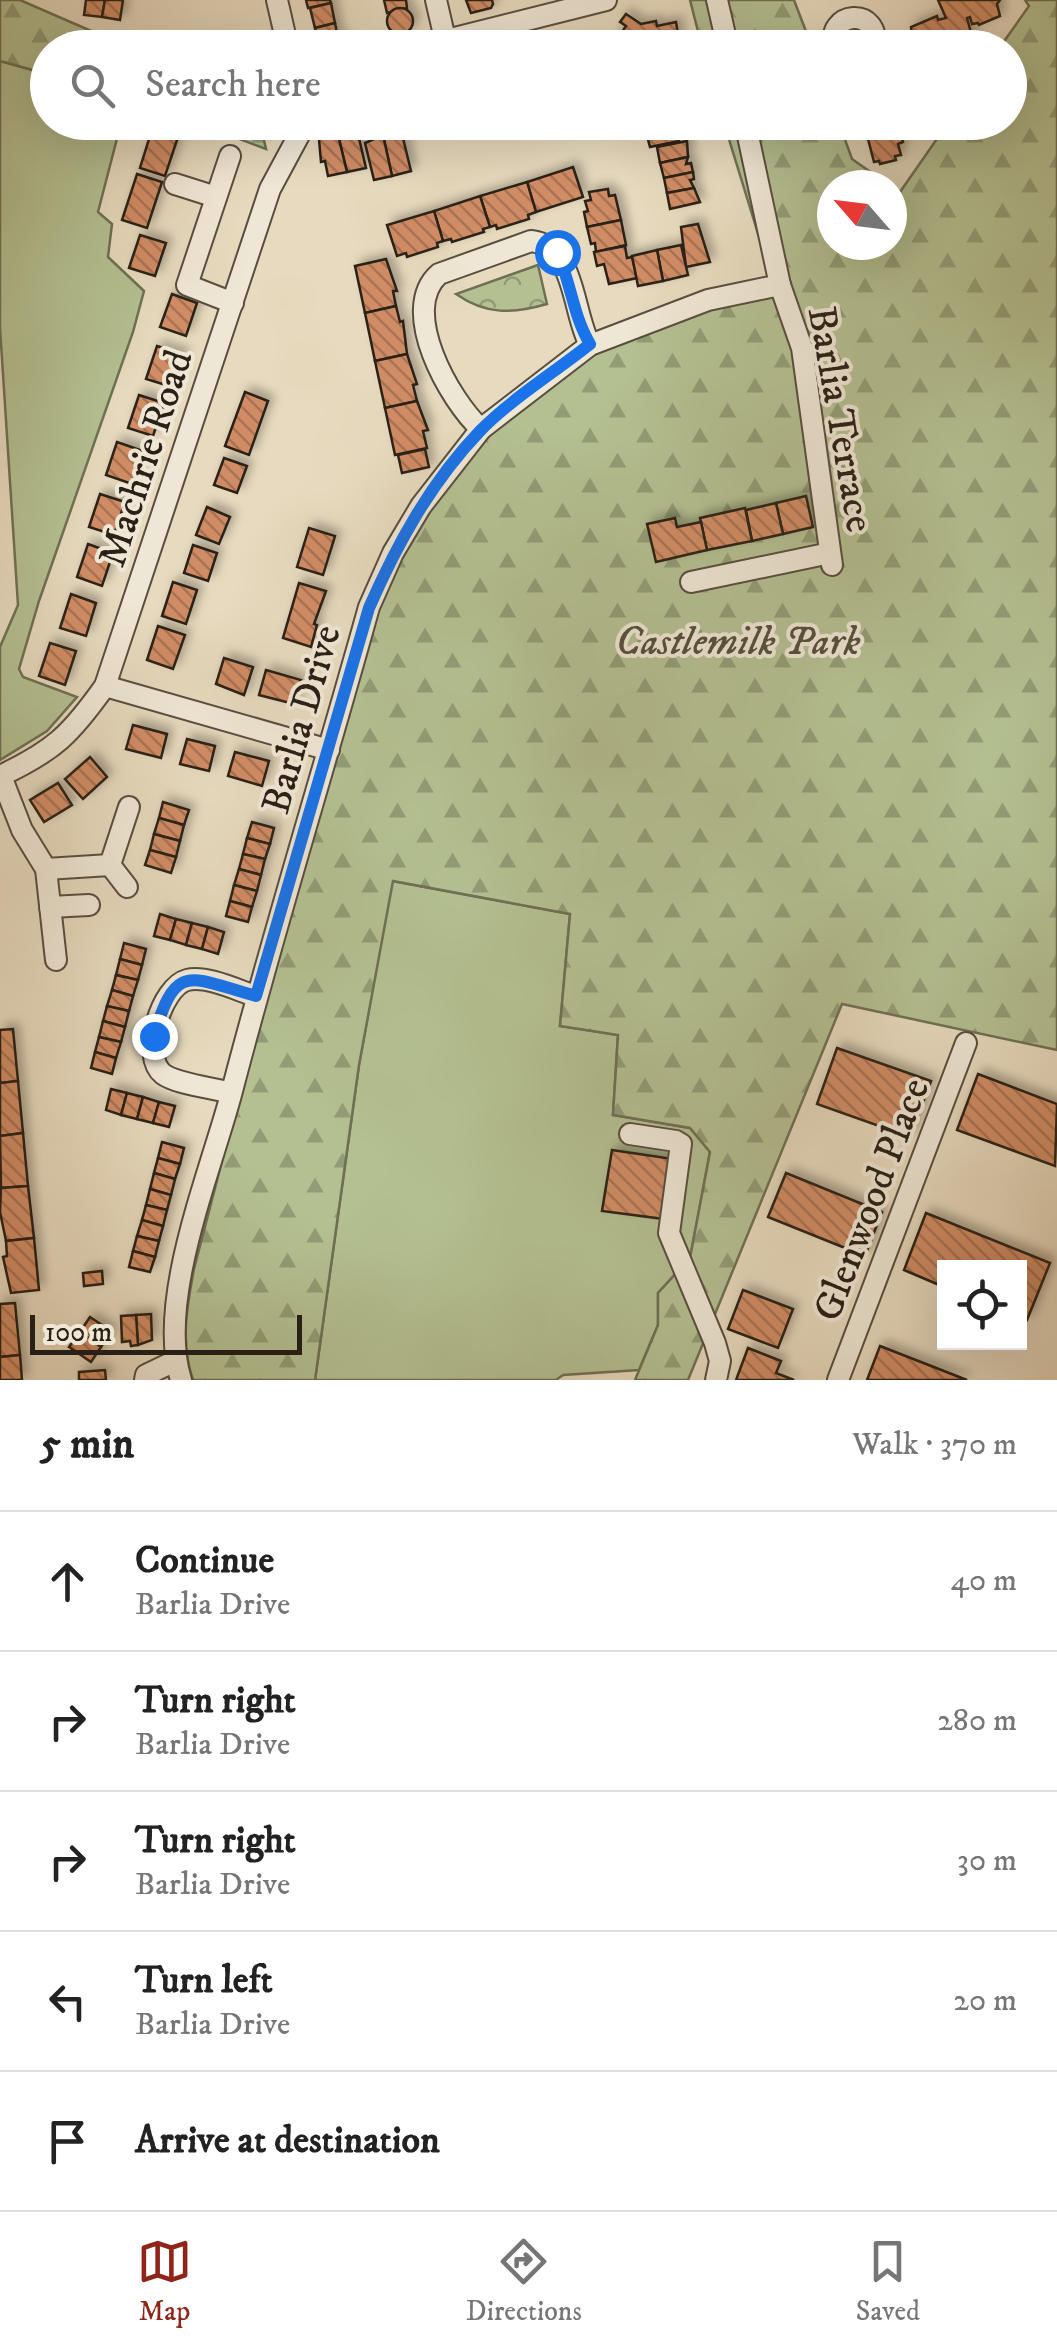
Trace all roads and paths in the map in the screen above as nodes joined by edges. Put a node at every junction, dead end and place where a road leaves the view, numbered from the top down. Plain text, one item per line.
1 (277, 0) edge
2 (436, 0) edge
3 (606, 0) edge
4 (716, 0) edge
5 (284, 30) edge
6 (443, 30) edge
7 (482, 30) edge
8 (724, 30) edge
9 (835, 30) edge
10 (874, 30) edge
11 (296, 140) edge
12 (749, 140) edge
13 (230, 156) dead end
14 (175, 184) dead end
15 (216, 197) junction
16 (780, 285) junction
17 (232, 303) junction
18 (590, 344) junction
19 (481, 429) junction
20 (691, 582) dead end
21 (106, 686) junction
22 (329, 750) junction
23 (0, 776) edge
24 (129, 807) dead end
25 (110, 864) junction
26 (46, 869) junction
27 (127, 887) dead end
28 (88, 905) dead end
29 (50, 908) junction
30 (56, 960) dead end
31 (256, 996) junction
32 (966, 1043) dead end
33 (231, 1093) junction
34 (630, 1134) dead end
35 (178, 1371) edge
36 (145, 1380) edge
37 (716, 1380) edge
38 (838, 1380) edge

1 - 5 street
2 - 6 street
3 - 7 street
4 - 8 street
9 - 10 street
11 - 17 street, Machrie Road
12 - 16 street
13 - 15 street
14 - 15 street
15 - 17 street
16 - 18 street, Barlia Drive
16 - 20 street, Barlia Terrace
17 - 21 street, Machrie Road
18 - 19 street, Barlia Drive
18 - 19 street
19 - 22 street, Barlia Drive
21 - 22 street
21 - 23 street, Machrie Road
22 - 31 street, Barlia Drive
23 - 26 street
24 - 25 street
25 - 26 street
25 - 27 street
26 - 29 street
28 - 29 street
29 - 30 street
31 - 33 street, Barlia Drive
31 - 33 street
32 - 38 street, Glenwood Place
33 - 35 street, Barlia Drive
34 - 37 street
35 - 36 street

